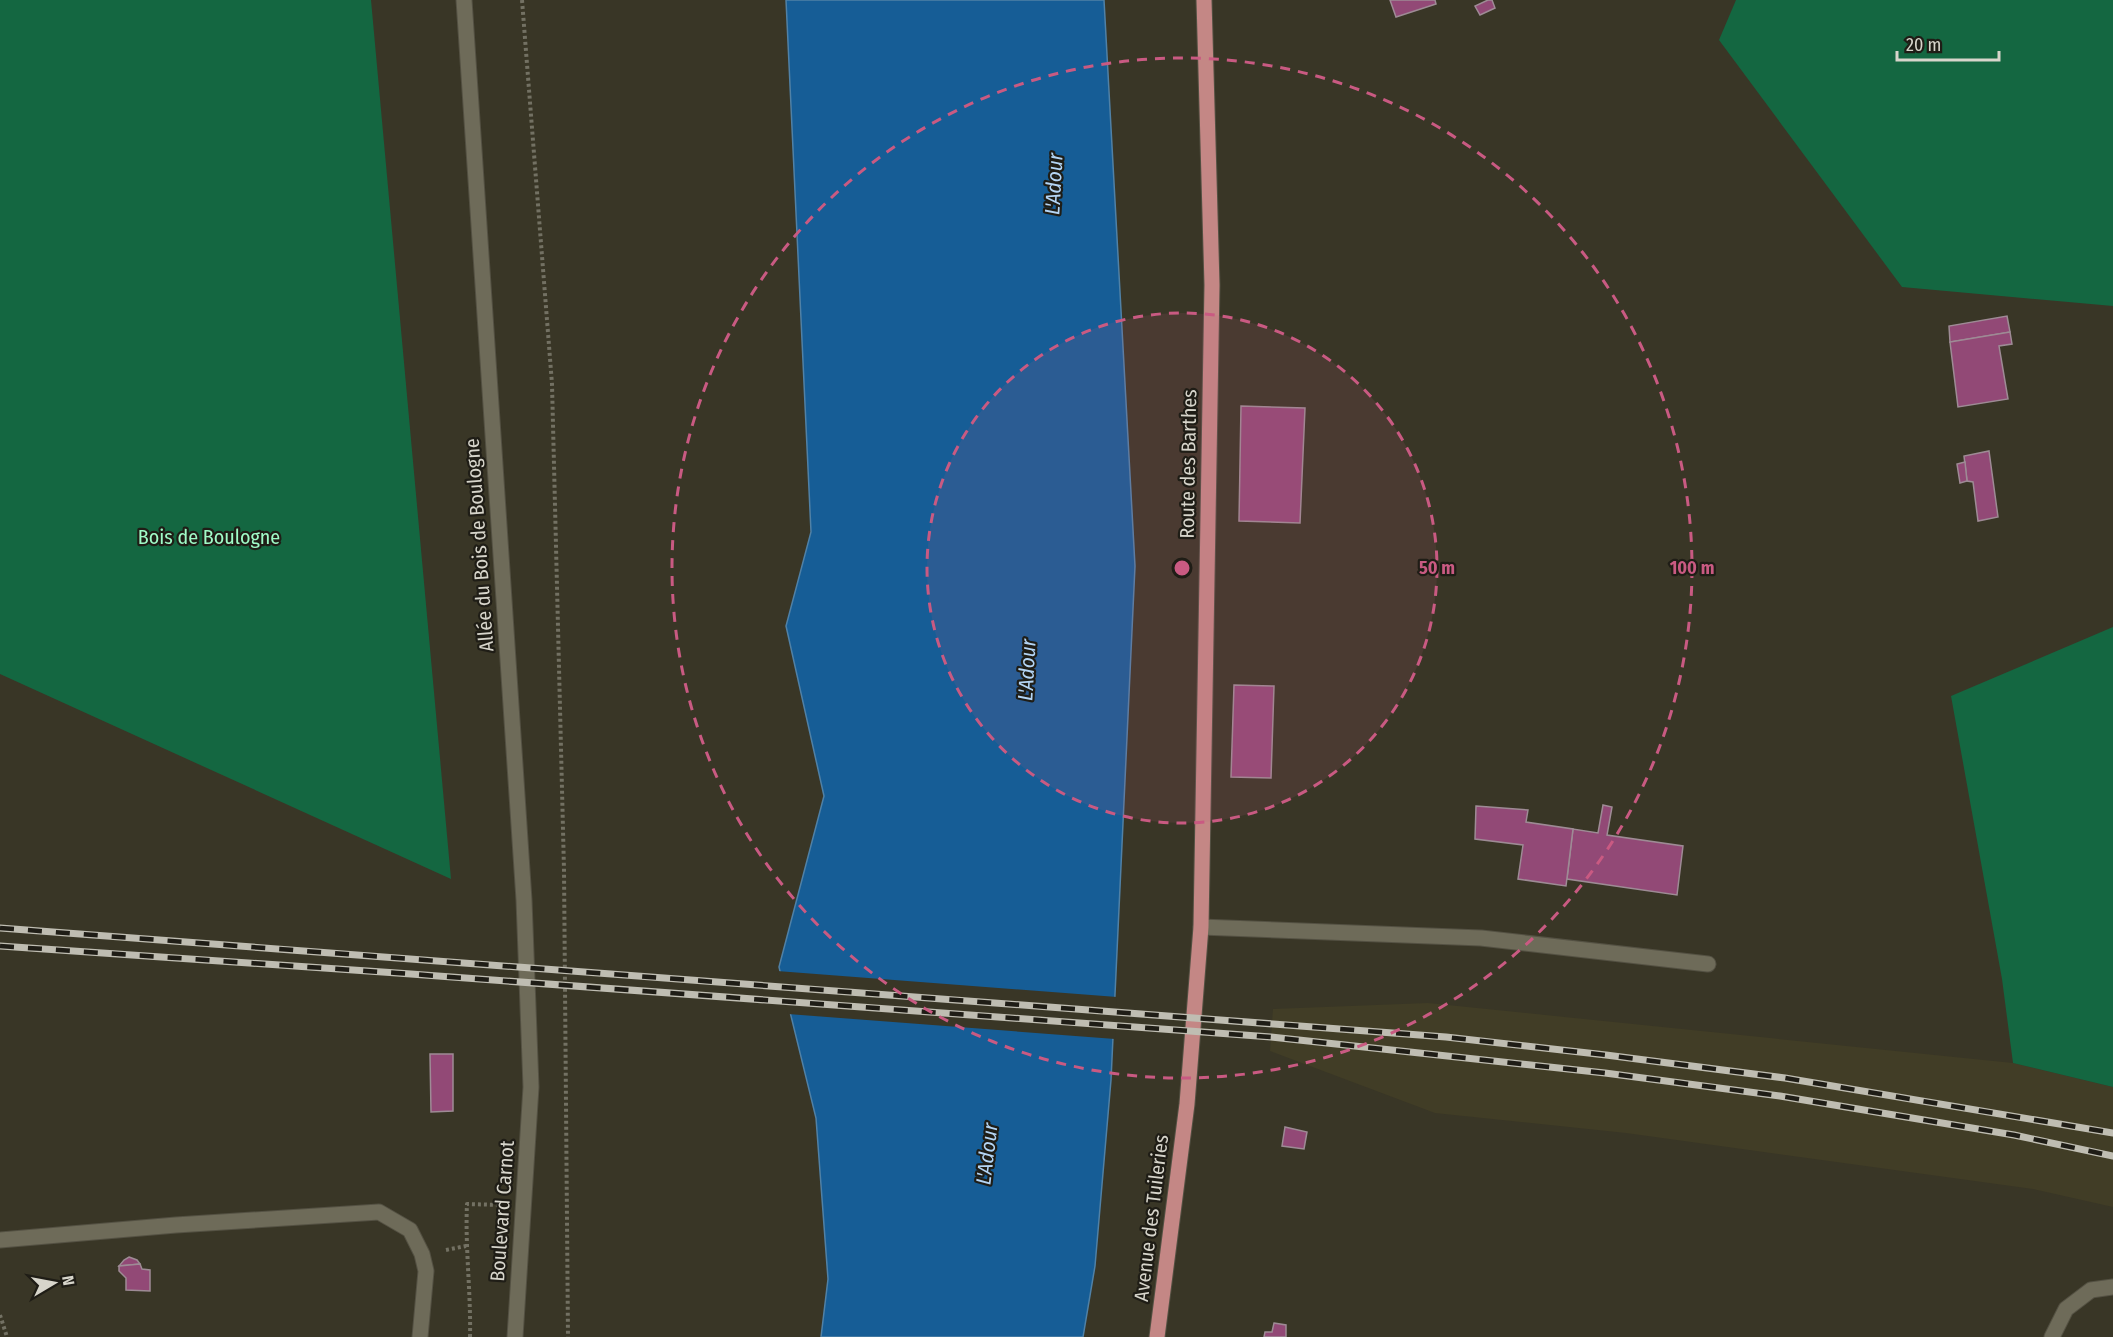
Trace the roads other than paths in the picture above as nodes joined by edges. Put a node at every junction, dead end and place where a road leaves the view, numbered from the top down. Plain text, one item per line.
1 (464, 0) edge
2 (1204, 0) edge
3 (1201, 927) junction
4 (1708, 963) dead end
5 (1198, 964) joint
6 (531, 1087) joint
7 (0, 1240) edge
8 (2113, 1287) edge
9 (420, 1337) edge
10 (515, 1337) edge
11 (1157, 1337) edge
12 (2052, 1337) edge

1 - 6 street, Allée du Bois de Boulogne
2 - 3 main road, Route des Barthes
3 - 4 street
3 - 5 main road, Route des Barthes
5 - 11 main road, Avenue des Tuileries
6 - 10 street, Boulevard Carnot
7 - 9 street
8 - 12 street

